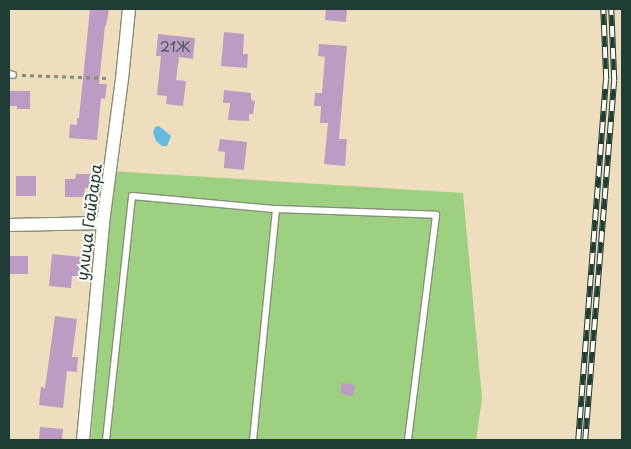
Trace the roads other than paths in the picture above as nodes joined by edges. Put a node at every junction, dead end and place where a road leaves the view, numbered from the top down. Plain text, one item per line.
1 (128, 9) edge
2 (276, 209) junction
3 (103, 223) junction
4 (9, 225) edge
5 (83, 440) edge
6 (106, 440) edge
7 (253, 440) edge
8 (408, 440) edge

1 - 3 street, улица Гайдара
2 - 6 lane
2 - 7 lane
2 - 8 lane
3 - 4 street
3 - 5 street, улица Гайдара

